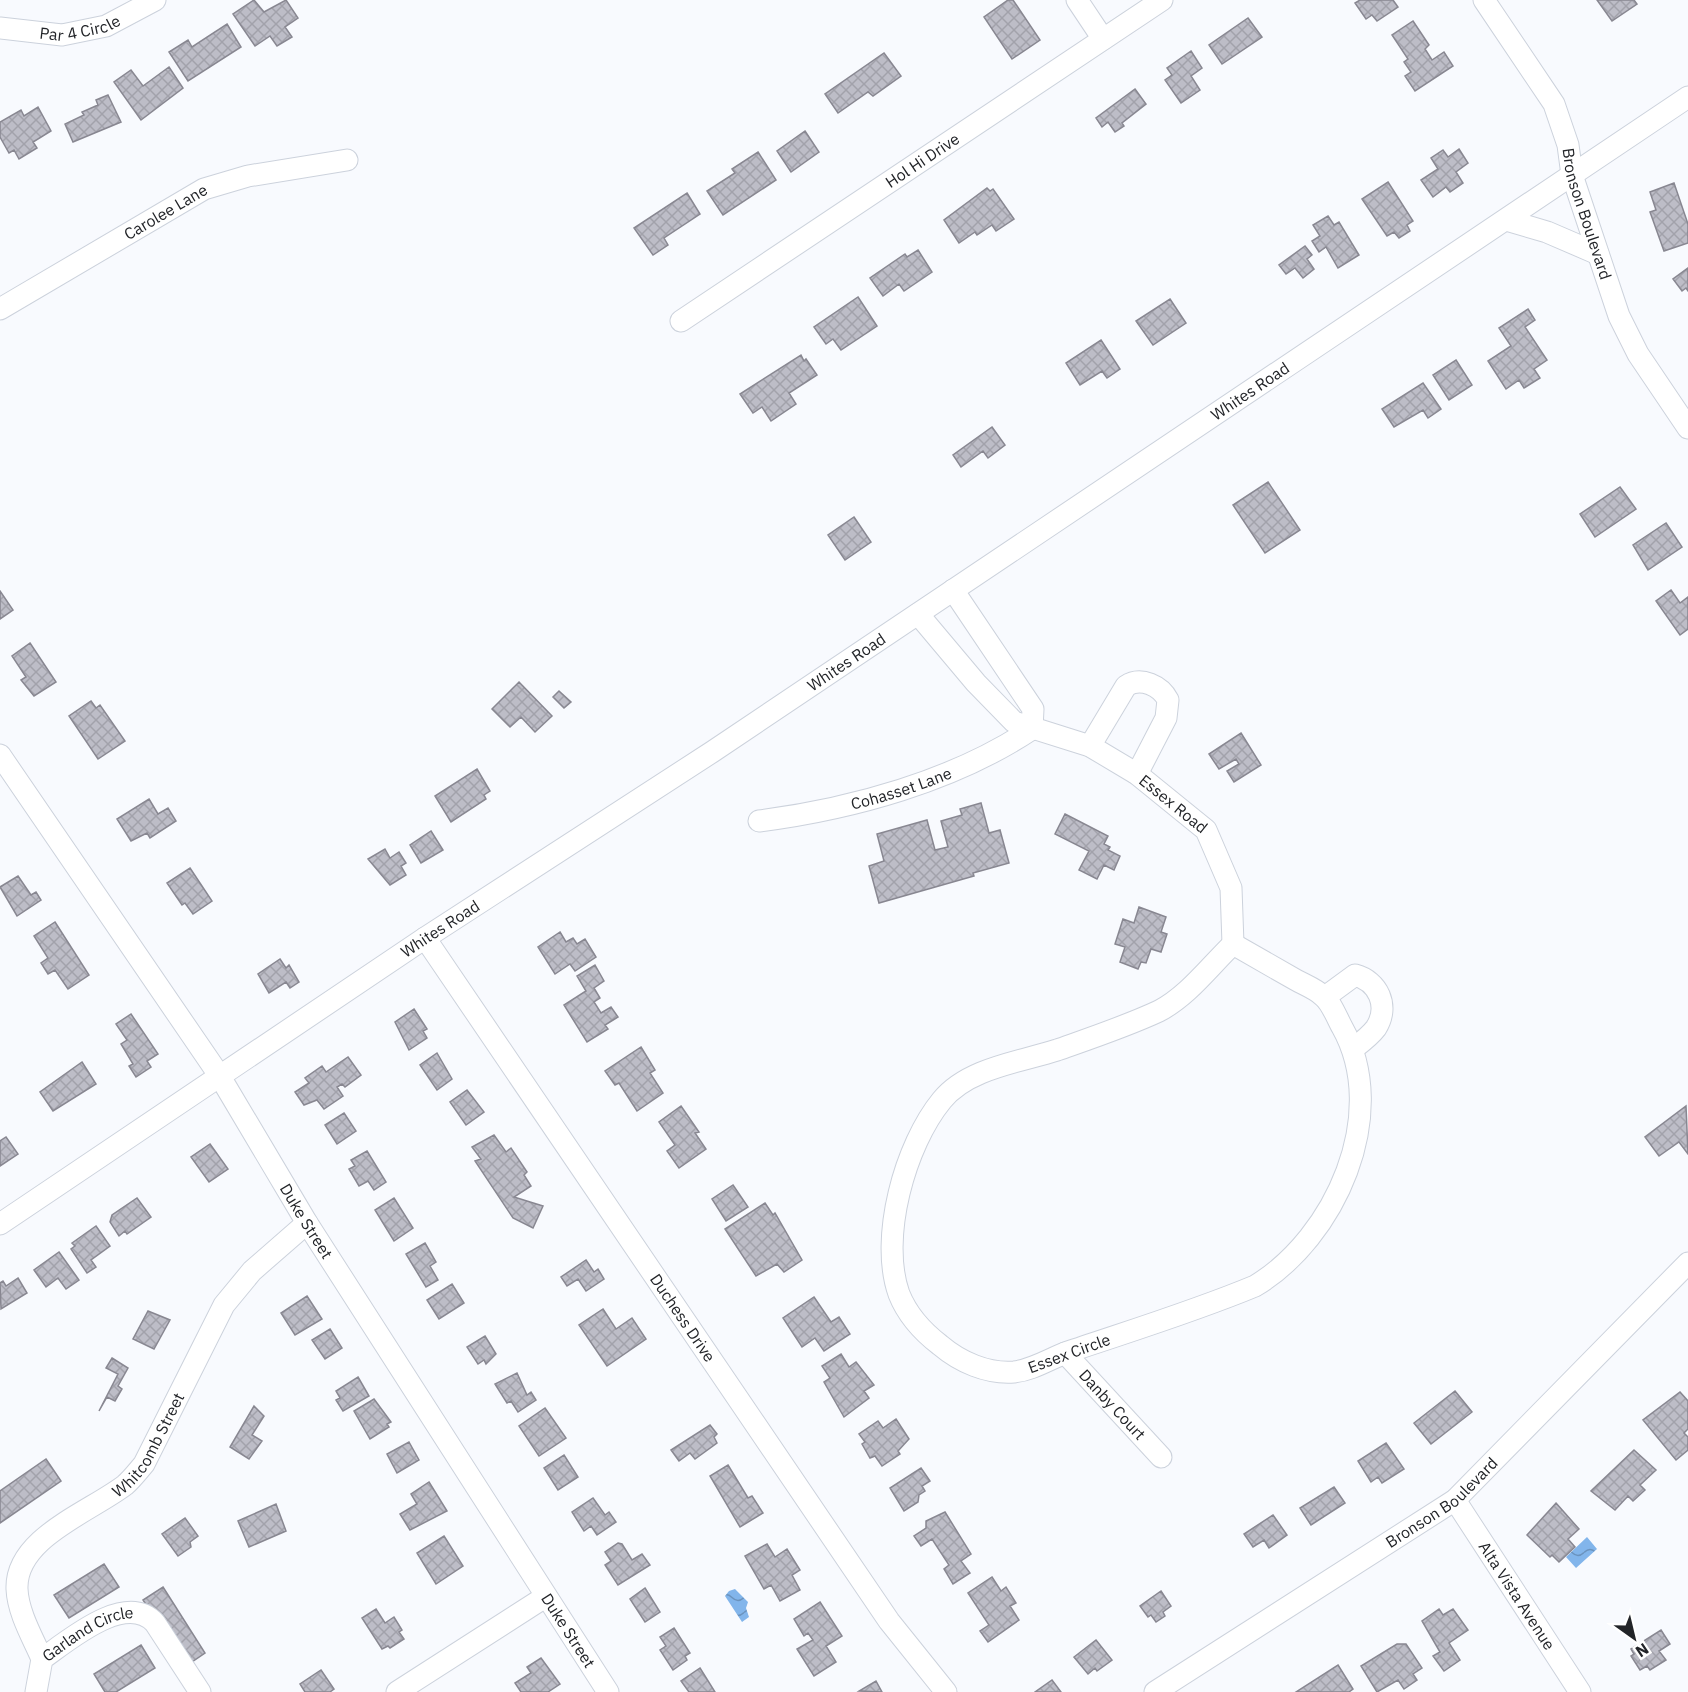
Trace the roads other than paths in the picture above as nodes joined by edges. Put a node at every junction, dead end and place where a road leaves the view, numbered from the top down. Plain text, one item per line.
1 (155, 0) edge
2 (1077, 0) edge
3 (1162, 0) edge
4 (1484, 0) edge
5 (0, 28) edge
6 (1103, 39) junction
7 (1688, 97) edge
8 (347, 160) dead end
9 (1572, 175) junction
10 (1506, 220) junction
11 (1598, 254) junction
12 (0, 309) edge
13 (681, 321) dead end
14 (1688, 428) edge
15 (953, 590) junction
16 (918, 614) junction
17 (1032, 729) junction
18 (1090, 746) junction
19 (0, 755) edge
20 (1137, 774) junction
21 (759, 821) dead end
22 (425, 938) junction
23 (1233, 944) junction
24 (1325, 997) junction
25 (1354, 1048) junction
26 (219, 1076) junction
27 (307, 1223) junction
28 (0, 1224) edge
29 (1688, 1263) edge
30 (1065, 1353) junction
31 (1161, 1457) dead end
32 (1455, 1500) junction
33 (545, 1597) junction
34 (42, 1659) junction
35 (36, 1692) edge
36 (200, 1692) edge
37 (397, 1692) edge
38 (608, 1692) edge
39 (946, 1692) edge
40 (1155, 1692) edge
41 (1580, 1692) edge

1 - 5 street, Par 4 Circle
2 - 6 street
3 - 6 street, Hol Hi Drive
4 - 9 street, Bronson Boulevard
6 - 13 street, Hol Hi Drive
7 - 9 street, Whites Road
8 - 12 street, Carolee Lane
9 - 10 street, Whites Road
9 - 11 street, Bronson Boulevard
10 - 11 street
10 - 15 street, Whites Road
11 - 14 street, Bronson Boulevard
15 - 16 street, Whites Road
15 - 17 street
16 - 17 street, Essex Road
16 - 22 street, Whites Road
17 - 18 street, Essex Road
17 - 21 street, Cohasset Lane
18 - 20 street, Essex Road
18 - 20 street
19 - 26 street, Duke Street
20 - 23 street, Essex Road
22 - 26 street, Whites Road
22 - 39 street, Duchess Drive
23 - 24 street
23 - 30 street, Essex Circle
24 - 25 street, Essex Circle
24 - 25 street
25 - 30 street, Essex Circle
26 - 27 street, Duke Street
26 - 28 street, Whites Road
27 - 33 street, Duke Street
27 - 34 street, Whitcomb Street
29 - 32 street, Bronson Boulevard
30 - 31 street, Danby Court
32 - 40 street, Bronson Boulevard
32 - 41 street, Alta Vista Avenue
33 - 37 street
33 - 38 street, Duke Street
34 - 35 street, Garland Circle
34 - 36 street, Garland Circle

